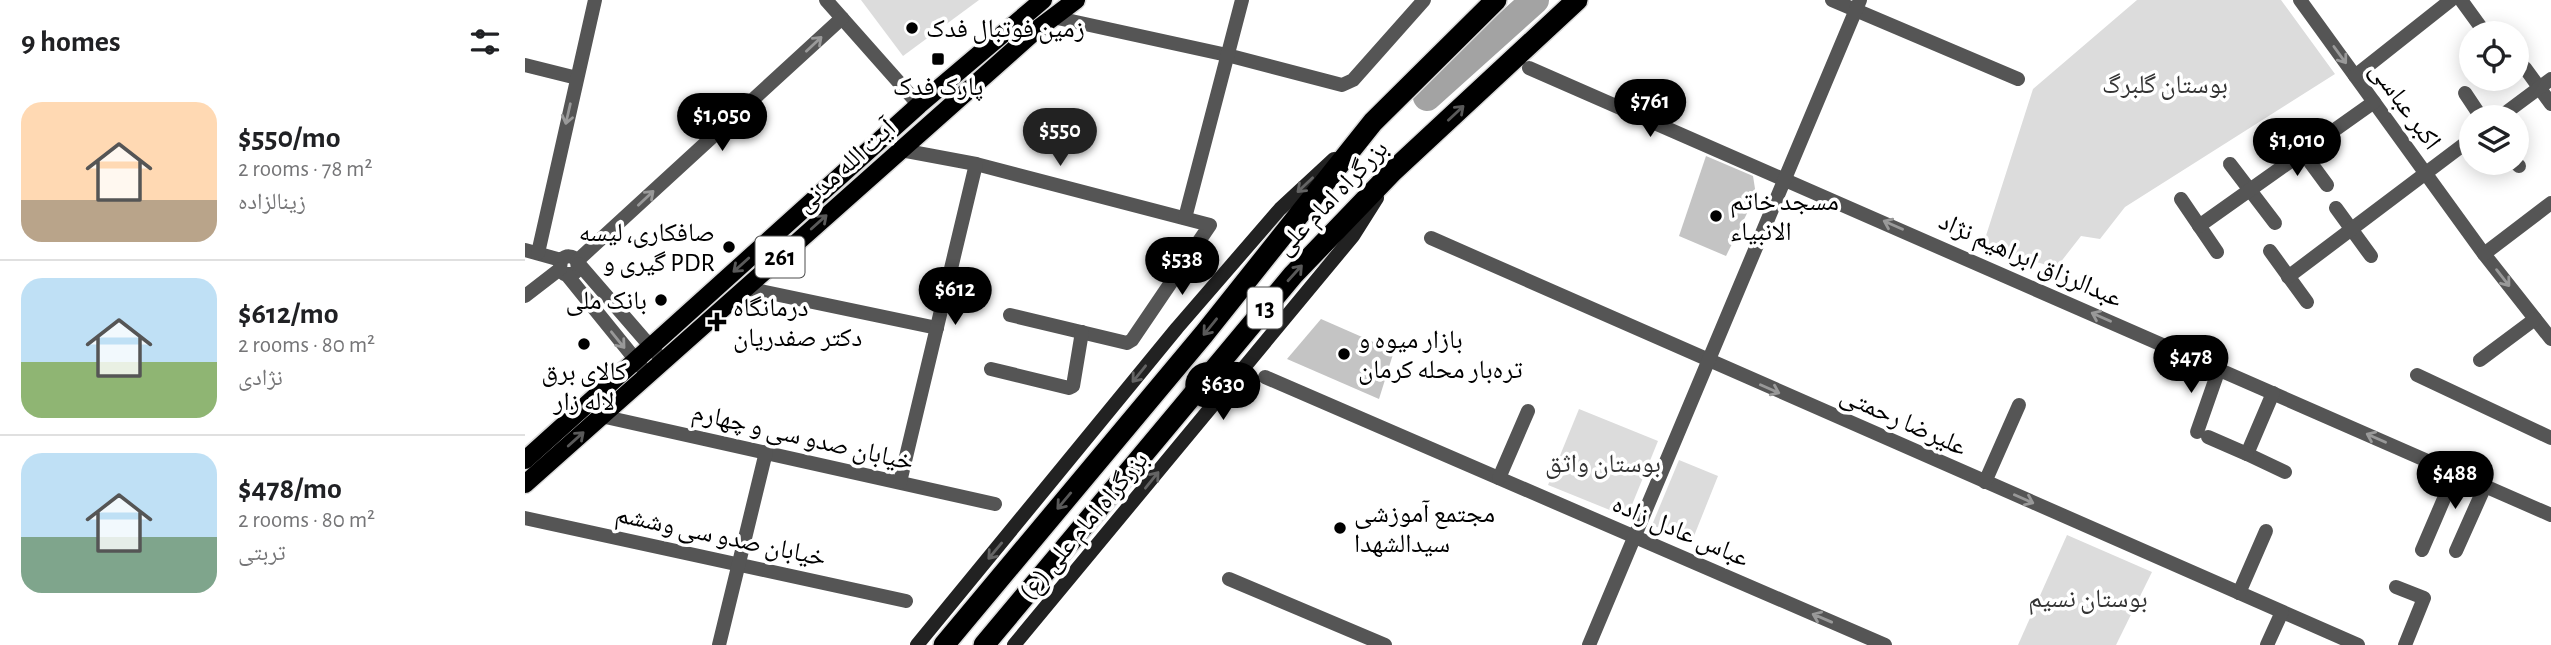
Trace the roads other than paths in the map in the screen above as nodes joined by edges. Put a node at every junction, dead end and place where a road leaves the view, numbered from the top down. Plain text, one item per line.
1 (596, 0) edge
2 (826, 0) edge
3 (1043, 0) edge
4 (1076, 0) edge
5 (1242, 0) edge
6 (1424, 0) edge
7 (1496, 0) edge
8 (1577, 0) edge
9 (1832, 0) edge
10 (2299, 0) edge
11 (2451, 0) edge
12 (2461, 0) edge
13 (1858, 6) edge
14 (1053, 17) junction
15 (842, 18) junction
16 (2476, 21) edge
17 (1227, 55) junction
18 (525, 65) edge
19 (1529, 68) dead end
20 (2529, 71) edge
21 (2355, 76) junction
22 (577, 78) junction
23 (2018, 79) dead end
24 (2545, 83) edge
25 (2465, 93) dead end
26 (2374, 102) junction
27 (2551, 104) edge
28 (919, 105) junction
29 (2473, 105) edge
30 (2516, 105) edge
31 (1373, 122) junction
32 (2285, 128) dead end
33 (2459, 148) edge
34 (901, 150) junction
35 (2303, 152) junction
36 (977, 164) junction
37 (2230, 164) dead end
38 (1393, 171) junction
39 (2425, 173) junction
40 (1785, 178) junction
41 (2327, 185) dead end
42 (2250, 190) junction
43 (2181, 199) dead end
44 (2551, 204) edge
45 (2336, 208) dead end
46 (1185, 218) junction
47 (2275, 223) dead end
48 (2199, 226) junction
49 (2351, 229) junction
50 (1431, 238) dead end
51 (2270, 251) dead end
52 (531, 252) edge
53 (2217, 252) dead end
54 (2484, 254) junction
55 (2371, 256) dead end
56 (578, 262) junction
57 (563, 268) junction
58 (2288, 276) junction
59 (746, 288) junction
60 (525, 296) edge
61 (2307, 302) dead end
62 (1010, 315) dead end
63 (937, 328) junction
64 (2545, 328) edge
65 (1082, 332) junction
66 (652, 346) junction
67 (2480, 359) dead end
68 (635, 361) junction
69 (663, 361) junction
70 (1707, 361) junction
71 (991, 369) dead end
72 (2219, 369) junction
73 (647, 375) junction
74 (2417, 375) dead end
75 (1265, 377) dead end
76 (2273, 393) junction
77 (2019, 405) dead end
78 (1528, 411) dead end
79 (601, 416) junction
80 (2551, 438) edge
81 (766, 452) junction
82 (2247, 454) junction
83 (525, 460) edge
84 (2285, 472) dead end
85 (2455, 473) junction
86 (1499, 478) junction
87 (900, 482) junction
88 (1985, 482) junction
89 (525, 484) edge
90 (2485, 486) junction
91 (995, 504) dead end
92 (2551, 515) edge
93 (525, 518) edge
94 (2266, 531) dead end
95 (1633, 536) junction
96 (2422, 550) dead end
97 (2456, 551) dead end
98 (739, 564) junction
99 (1229, 579) dead end
100 (2396, 587) dead end
101 (2239, 593) junction
102 (906, 601) dead end
103 (2281, 611) junction
104 (1865, 641) edge
105 (719, 645) edge
106 (917, 645) edge
107 (944, 645) edge
108 (984, 645) edge
109 (1014, 645) edge
110 (1385, 645) edge
111 (1589, 645) edge
112 (1885, 645) edge
113 (2267, 645) edge
114 (2358, 645) edge
115 (2405, 645) edge

1 - 22 street
2 - 15 street
3 - 28 main road, آیت الله مدنی / 261
4 - 14 main road, آیت الله مدنی / 261
5 - 17 street
6 - 17 street
7 - 31 highway, بزرگراه امام علی / 13
38 -> 8 highway, بزرگراه امام علی / 13
9 - 13 street
10 -> 21 street, اکبر عباسی
11 - 21 street
12 - 16 street
13 - 23 street
13 - 40 street
14 - 17 street
14 - 34 main road, آیت الله مدنی / 261
15 - 28 street
56 -> 15 street
17 - 46 street
18 - 22 street
19 - 40 street, عبدالرزاق ابراهیم نژاد
20 - 24 street
21 - 26 street, اکبر عباسی
22 -> 52 street
24 - 27 street
24 - 30 street
25 - 29 street
26 - 35 street
26 - 39 street, اکبر عباسی
28 -> 66 main road, آیت الله مدنی / 261
31 -> 106 main road
31 -> 107 highway, بزرگراه امام علی / 13
32 - 35 street
33 - 39 street
34 - 36 street
59 -> 34 main road, آیت الله مدنی / 261
35 - 41 street
35 - 42 street
36 - 46 street
36 - 63 street
37 - 42 street
108 -> 38 highway, بزرگراه امام علی / 13
109 -> 38 main road, بزرگراه امام علی (ع)
39 - 49 street
39 - 54 street, اکبر عباسی
40 - 70 street
72 -> 40 street, عبدالرزاق ابراهیم نژاد
42 - 47 street
42 - 48 street
43 - 48 street
44 - 54 street
45 - 49 street
46 - 65 street
48 - 53 street
49 - 55 street
49 - 58 street
50 - 70 street, علیرضا رحمتی
51 - 58 street
52 - 57 street
54 -> 64 street, اکبر عباسی
56 - 57 street
56 - 66 street
57 - 60 street
57 -> 68 street
58 - 61 street
59 - 63 street
59 - 69 main road, آیت الله مدنی / 261
62 - 65 street
63 - 87 street
64 - 67 street
65 - 71 street
66 - 68 main road, آیت الله مدنی / 261
66 - 69 street
68 - 73 street
68 - 83 main road, آیت الله مدنی / 261
69 - 73 main road, آیت الله مدنی / 261
70 -> 88 street, علیرضا رحمتی
70 - 95 street
72 - 76 street, عبدالرزاق ابراهیم نژاد
72 - 82 street
73 - 79 main road, آیت الله مدنی / 261
74 - 80 street
75 - 86 street, عباس عادل زاده
76 - 82 street
85 -> 76 street, عبدالرزاق ابراهیم نژاد
77 - 88 street
78 - 86 street
79 - 81 street, خیابان صدو سی و چهارم
89 -> 79 main road, آیت الله مدنی / 261
81 - 87 street, خیابان صدو سی و چهارم
81 - 98 street
82 - 84 street
85 - 90 street, عبدالرزاق ابراهیم نژاد
85 - 96 street
86 - 95 street, عباس عادل زاده
87 - 91 street, خیابان صدو سی و چهارم
88 -> 101 street, علیرضا رحمتی
90 - 92 street, عبدالرزاق ابراهیم نژاد
90 - 97 street
93 - 98 street, خیابان صدو سی وششم
94 - 101 street
104 -> 95 street, عباس عادل زاده
95 - 111 street
98 - 102 street, خیابان صدو سی وششم
98 - 105 street
99 - 110 street
100 - 115 street
101 - 103 street, علیرضا رحمتی
103 - 113 street
103 - 114 street, علیرضا رحمتی
104 - 112 street, عباس عادل زاده

